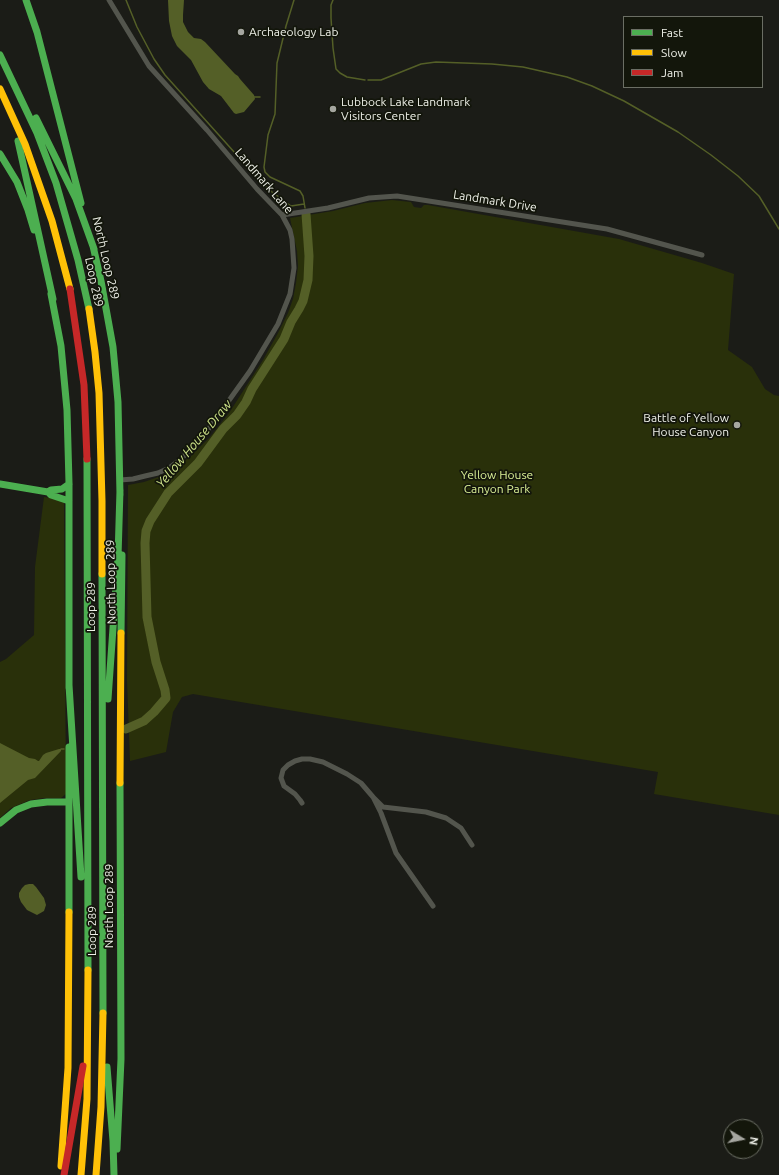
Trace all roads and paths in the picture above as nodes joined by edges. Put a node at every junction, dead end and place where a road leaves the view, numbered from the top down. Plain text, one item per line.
1 (26, 0) edge
2 (109, 0) edge
3 (0, 55) edge
4 (0, 89) edge
5 (4, 96) junction
6 (0, 154) edge
7 (282, 215) junction
8 (94, 249) junction
9 (702, 255) dead end
10 (53, 299) junction
11 (120, 480) junction
12 (0, 484) edge
13 (69, 484) junction
14 (120, 490) junction
15 (48, 492) junction
16 (69, 501) junction
17 (69, 685) junction
18 (102, 744) junction
19 (373, 797) junction
20 (69, 802) junction
21 (302, 803) dead end
22 (0, 823) edge
23 (472, 845) dead end
24 (433, 906) dead end
25 (87, 945) junction
26 (103, 983) junction
27 (88, 1023) junction
28 (60, 1175) edge
29 (64, 1175) edge
30 (81, 1175) edge
31 (96, 1175) edge
32 (114, 1175) edge

1 - 8 main road, North Loop 289
2 - 7 street, Landmark Lane
3 - 8 main road
3 - 18 main road, Loop 289
4 - 5 main road, Loop 289
5 - 10 main road
5 - 25 main road, Loop 289
6 - 10 main road
7 - 9 street, Landmark Drive
7 - 11 street, Landmark Lane
8 - 11 main road, North Loop 289
10 - 13 main road
11 - 14 main road, North Loop 289
12 - 15 main road
13 - 15 main road
13 - 16 main road
14 - 18 main road
14 - 32 main road, North Loop 289
15 - 16 main road
16 - 17 main road
17 - 20 main road
17 - 25 main road
18 - 26 main road, Loop 289
19 - 21 street
19 - 23 street
19 - 24 street
20 - 22 main road
20 - 28 main road
25 - 27 main road, Loop 289
26 - 31 main road, Loop 289
26 - 32 main road
27 - 29 main road
27 - 30 main road, Loop 289

